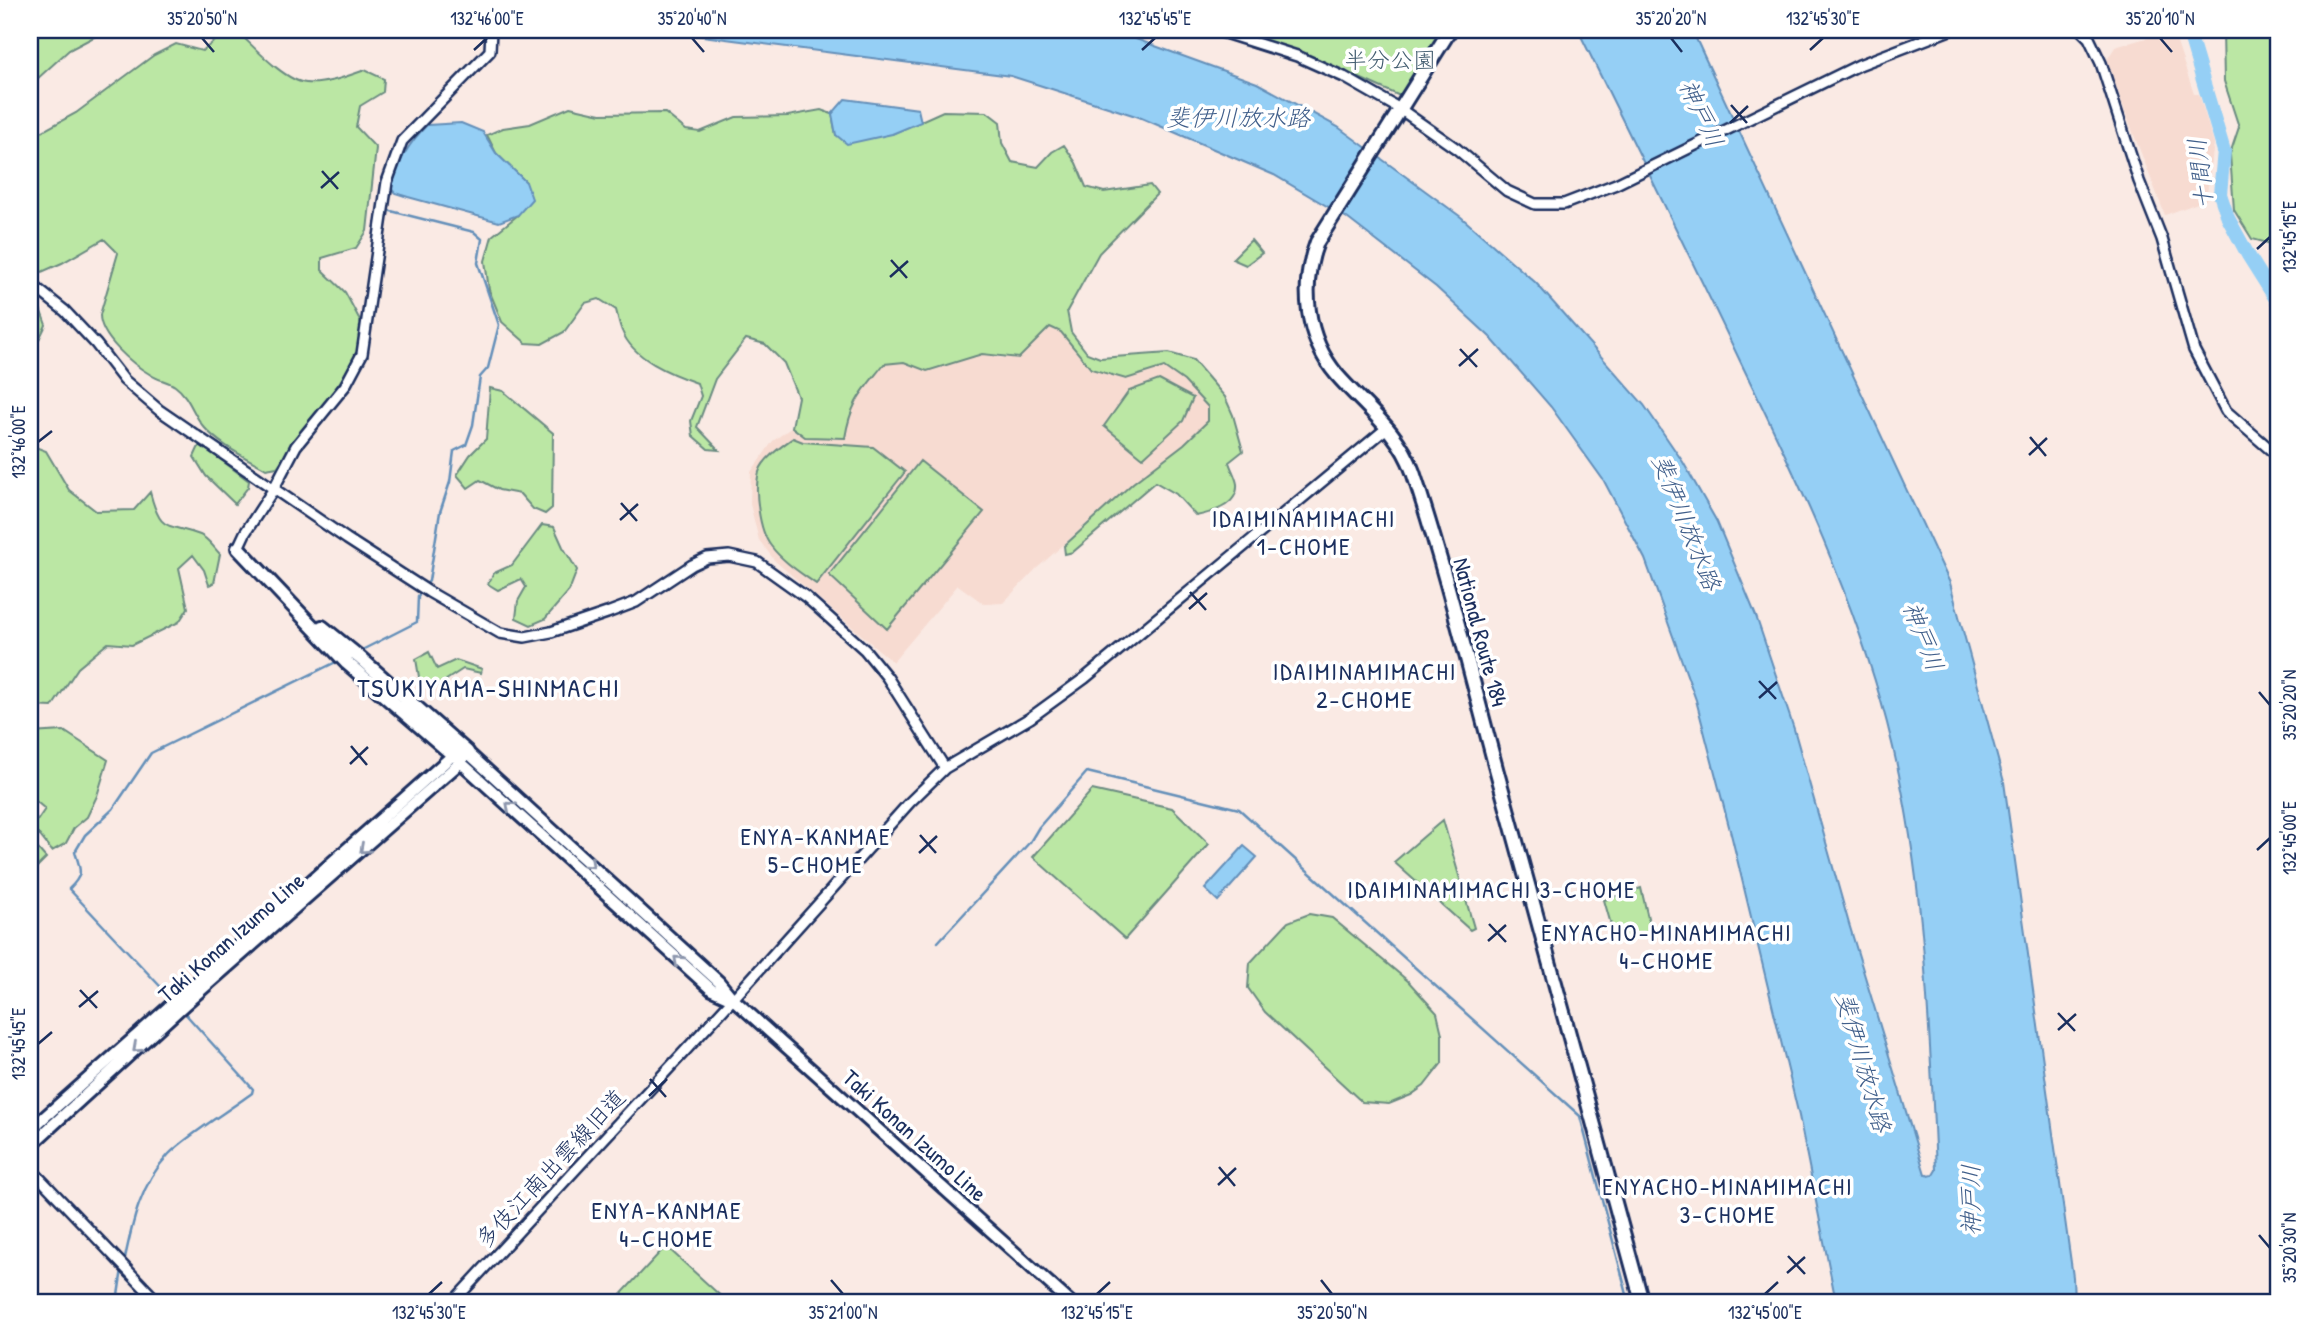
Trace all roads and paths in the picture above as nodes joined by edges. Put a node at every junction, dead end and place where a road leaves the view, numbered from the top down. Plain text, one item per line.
1 (1215, 30) edge
2 (1450, 30) edge
3 (1950, 30) edge
4 (2081, 30) edge
5 (491, 32) edge
6 (1400, 109) junction
7 (30, 283) edge
8 (1388, 427) junction
9 (2279, 457) edge
10 (272, 490) junction
11 (238, 548) joint
12 (460, 757) junction
13 (945, 768) junction
14 (733, 999) junction
15 (30, 1130) edge
16 (30, 1146) edge
17 (30, 1168) edge
18 (158, 1302) edge
19 (453, 1302) edge
20 (1070, 1302) edge
21 (1642, 1302) edge

1 - 6 street
2 - 6 main road, National Route 184
3 - 6 street
4 - 9 street
5 - 10 street
6 - 8 main road, National Route 184
7 - 10 street
8 - 13 street, 多伎江南出雲線旧道
8 - 21 main road, National Route 184
10 - 11 street
10 - 13 street
11 - 12 main road
12 - 14 main road, Taki Konan Izumo Line
12 - 15 main road, Taki Konan Izumo Line
12 -> 16 main road, Taki Konan Izumo Line
13 - 14 street, 多伎江南出雲線旧道
14 - 19 street, 多伎江南出雲線旧道
14 - 20 main road, Taki Konan Izumo Line
17 - 18 street

